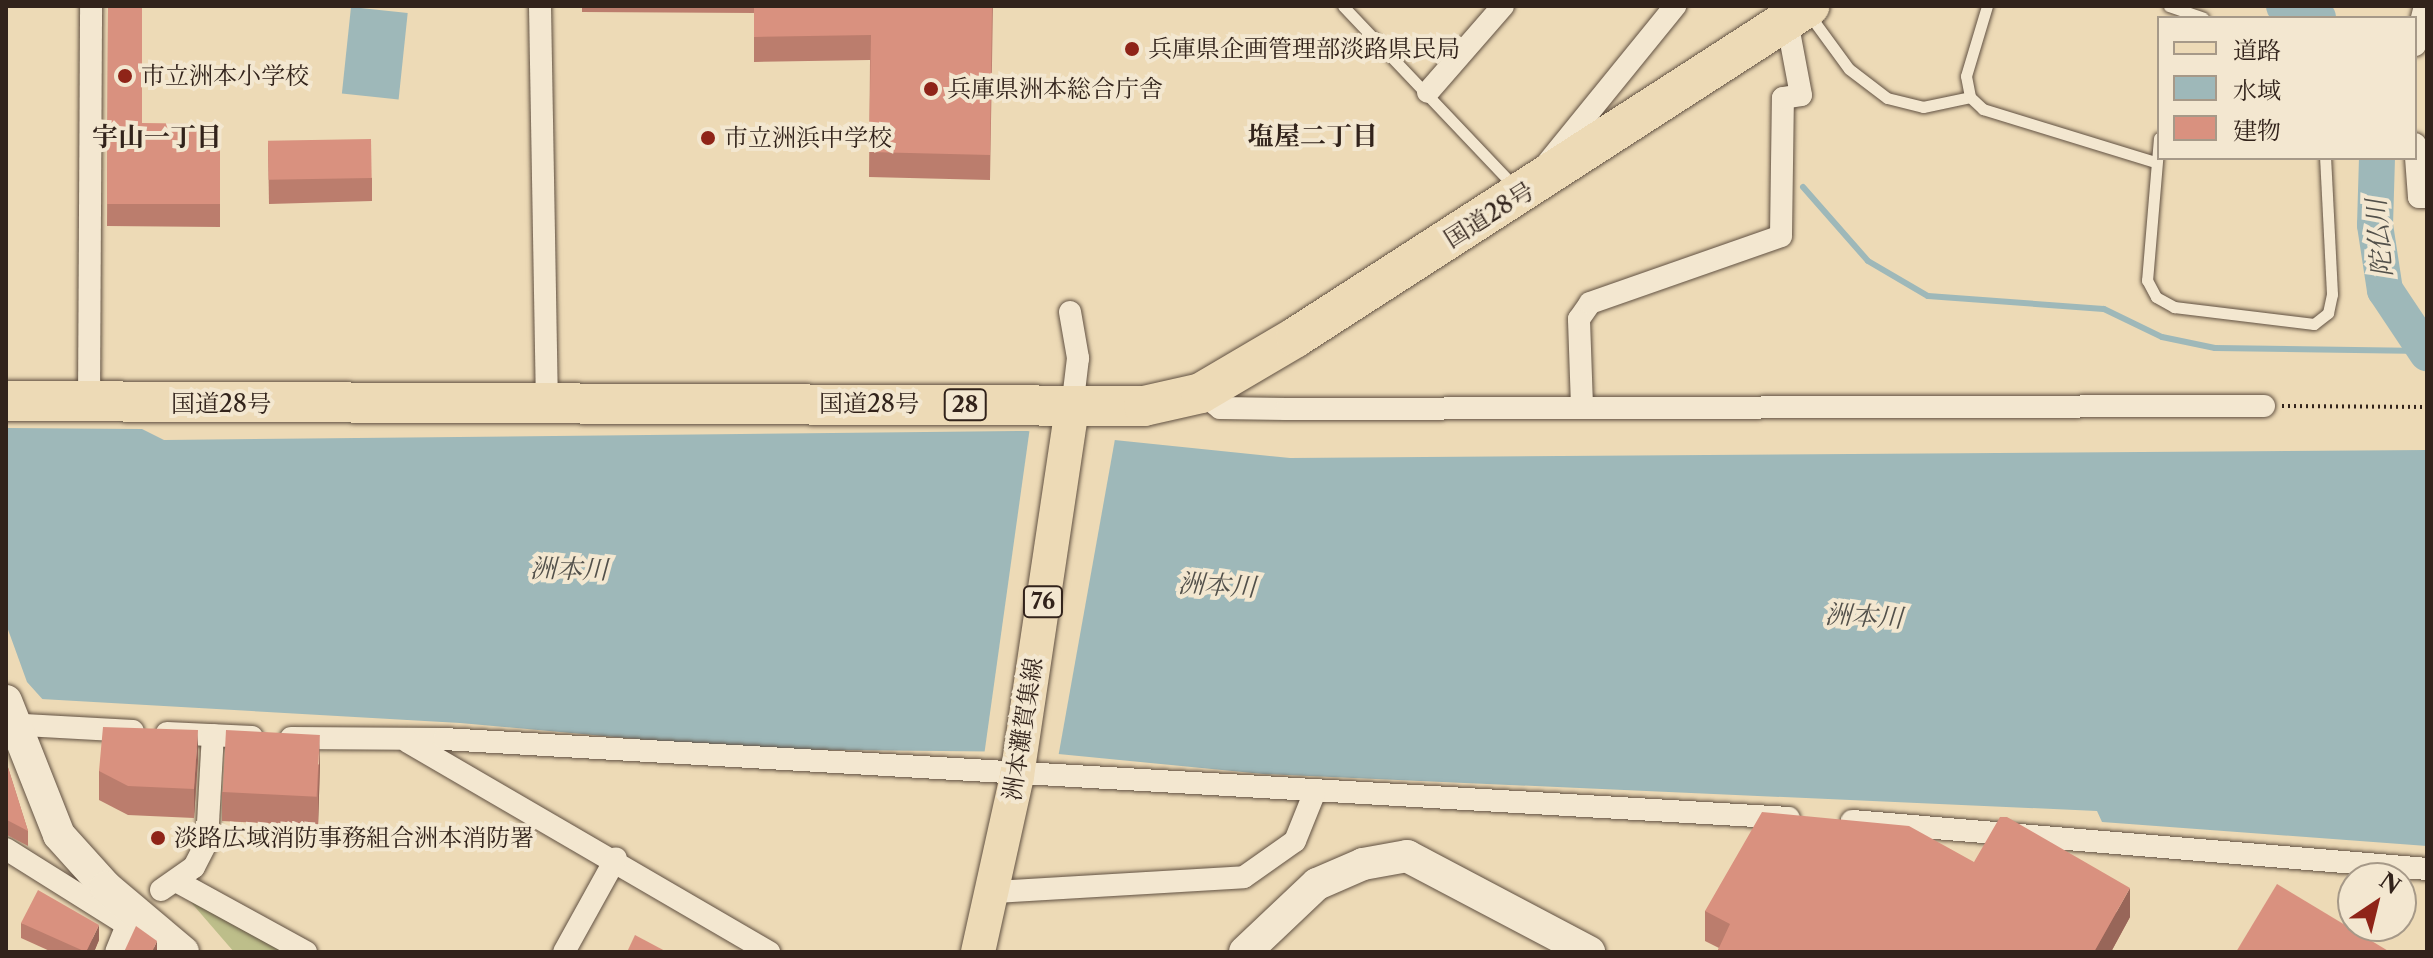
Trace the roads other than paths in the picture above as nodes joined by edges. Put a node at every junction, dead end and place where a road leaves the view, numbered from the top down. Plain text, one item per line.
1 (91, 6) edge
2 (540, 6) edge
3 (1343, 6) edge
4 (1503, 6) edge
5 (1987, 6) edge
6 (2169, 6) edge
7 (2425, 6) edge
8 (1670, 8) edge
9 (1795, 10) edge
10 (2194, 16) edge
11 (2417, 37) edge
12 (1428, 92) junction
13 (1970, 97) junction
14 (2157, 145) edge
15 (2325, 160) edge
16 (2416, 160) edge
17 (2152, 161) junction
18 (1524, 193) junction
19 (2427, 197) edge
20 (1070, 312) dead end
21 (1201, 393) junction
22 (6, 401) edge
23 (89, 403) junction
24 (547, 405) junction
25 (1582, 406) junction
26 (2264, 406) dead end
27 (1071, 418) junction
28 (9, 715) edge
29 (213, 735) junction
30 (408, 742) junction
31 (1017, 776) junction
32 (1314, 794) junction
33 (6, 849) edge
34 (616, 858) junction
35 (2427, 869) edge
36 (995, 892) junction
37 (116, 952) edge
38 (183, 952) edge
39 (306, 952) edge
40 (564, 952) edge
41 (769, 952) edge
42 (978, 952) edge
43 (1245, 952) edge
44 (1589, 952) edge

1 - 23 street
2 - 24 street
3 - 12 lane
4 - 12 street
5 - 13 lane
6 - 10 lane
7 - 11 street
8 - 18 street
9 - 13 lane
9 - 18 highway, 国道28号 / 28
9 - 25 street
12 - 18 lane
13 - 17 lane
14 - 17 lane
15 - 17 lane
16 - 19 street
18 - 21 highway, 国道28号 / 28
20 - 27 street
21 - 25 street
21 - 27 highway, 国道28号 / 28
22 - 23 highway, 国道28号 / 28
23 - 24 highway, 国道28号 / 28
24 - 27 highway, 国道28号 / 28
25 - 26 street
27 - 31 main road, 洲本灘賀集線 / 76
28 - 29 street
28 - 38 street
29 - 30 street
29 - 39 street
30 - 31 street
30 - 34 street
31 - 32 street
31 - 36 main road, 洲本灘賀集線 / 76
32 - 35 street
32 - 36 street
33 - 37 street
34 - 40 street
34 - 41 street
36 - 42 main road, 洲本灘賀集線 / 76
43 - 44 street

